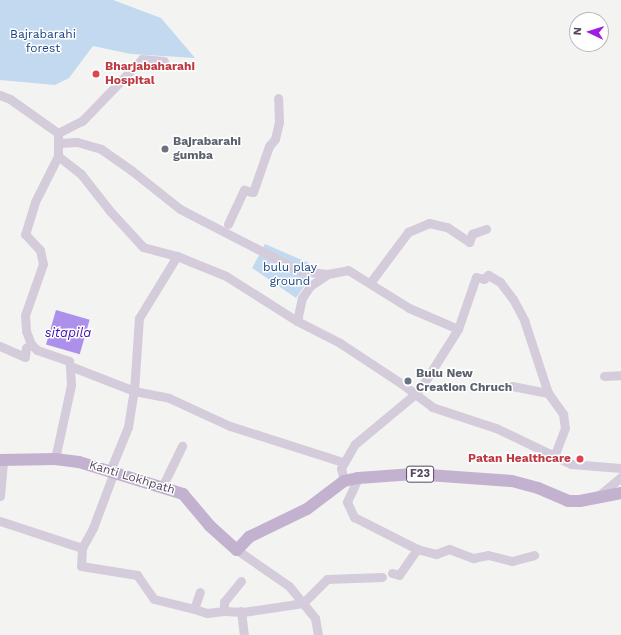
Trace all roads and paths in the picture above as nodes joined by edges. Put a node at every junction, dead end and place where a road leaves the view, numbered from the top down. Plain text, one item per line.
1 (164, 61) dead end
2 (0, 95) edge
3 (278, 98) dead end
4 (58, 133) junction
5 (59, 143) junction
6 (58, 156) junction
7 (228, 224) dead end
8 (486, 229) dead end
9 (177, 256) junction
10 (328, 274) junction
11 (370, 283) junction
12 (297, 320) junction
13 (458, 329) junction
14 (31, 344) junction
15 (0, 346) edge
16 (70, 366) junction
17 (621, 375) edge
18 (604, 376) dead end
19 (512, 386) dead end
20 (134, 391) junction
21 (548, 393) junction
22 (414, 395) junction
23 (182, 446) dead end
24 (556, 454) junction
25 (55, 459) junction
26 (2, 460) edge
27 (343, 462) junction
28 (621, 468) edge
29 (112, 471) junction
30 (621, 477) edge
31 (358, 478) junction
32 (344, 481) junction
33 (162, 487) junction
34 (621, 493) edge
35 (0, 496) edge
36 (597, 497) junction
37 (0, 521) edge
38 (82, 548) junction
39 (417, 549) junction
40 (237, 550) junction
41 (534, 555) dead end
42 (392, 573) dead end
43 (382, 577) dead end
44 (241, 581) dead end
45 (200, 592) dead end
46 (302, 603) junction
47 (194, 609) junction
48 (224, 611) junction
49 (240, 611) junction
50 (244, 635) edge
51 (318, 635) edge

1 - 4 street
2 - 4 street
3 - 7 street
4 - 5 street
5 - 6 street
5 - 10 street
6 - 9 street
6 - 14 street
8 - 11 street
9 - 12 street
9 - 20 street
10 - 11 street
10 - 12 street
11 - 13 street
12 - 22 street
13 - 21 street
13 - 22 street
14 - 15 street
14 - 16 street
16 - 20 street
16 - 25 street
17 - 18 street
19 - 21 street
20 - 27 street
20 - 29 street
21 - 24 street
22 - 24 street
22 - 27 street
23 - 33 street
24 - 28 street
25 - 26 main road, Kanti Lokhpath
25 - 29 main road, Kanti Lokhpath
26 - 35 street
27 - 32 street
29 - 33 main road, Kanti Lokhpath
29 - 38 street
30 - 36 street
31 - 32 main road, F23
31 - 36 main road, F23
31 - 39 street
32 - 40 main road, F23
33 - 40 main road, Kanti Lokhpath
34 - 36 main road, F23
37 - 38 street
38 - 47 street
39 - 41 street
39 - 42 street
40 - 46 street
43 - 46 street
44 - 48 street
45 - 47 street
46 - 49 street
46 - 51 street
47 - 48 street
48 - 49 street
49 - 50 street

